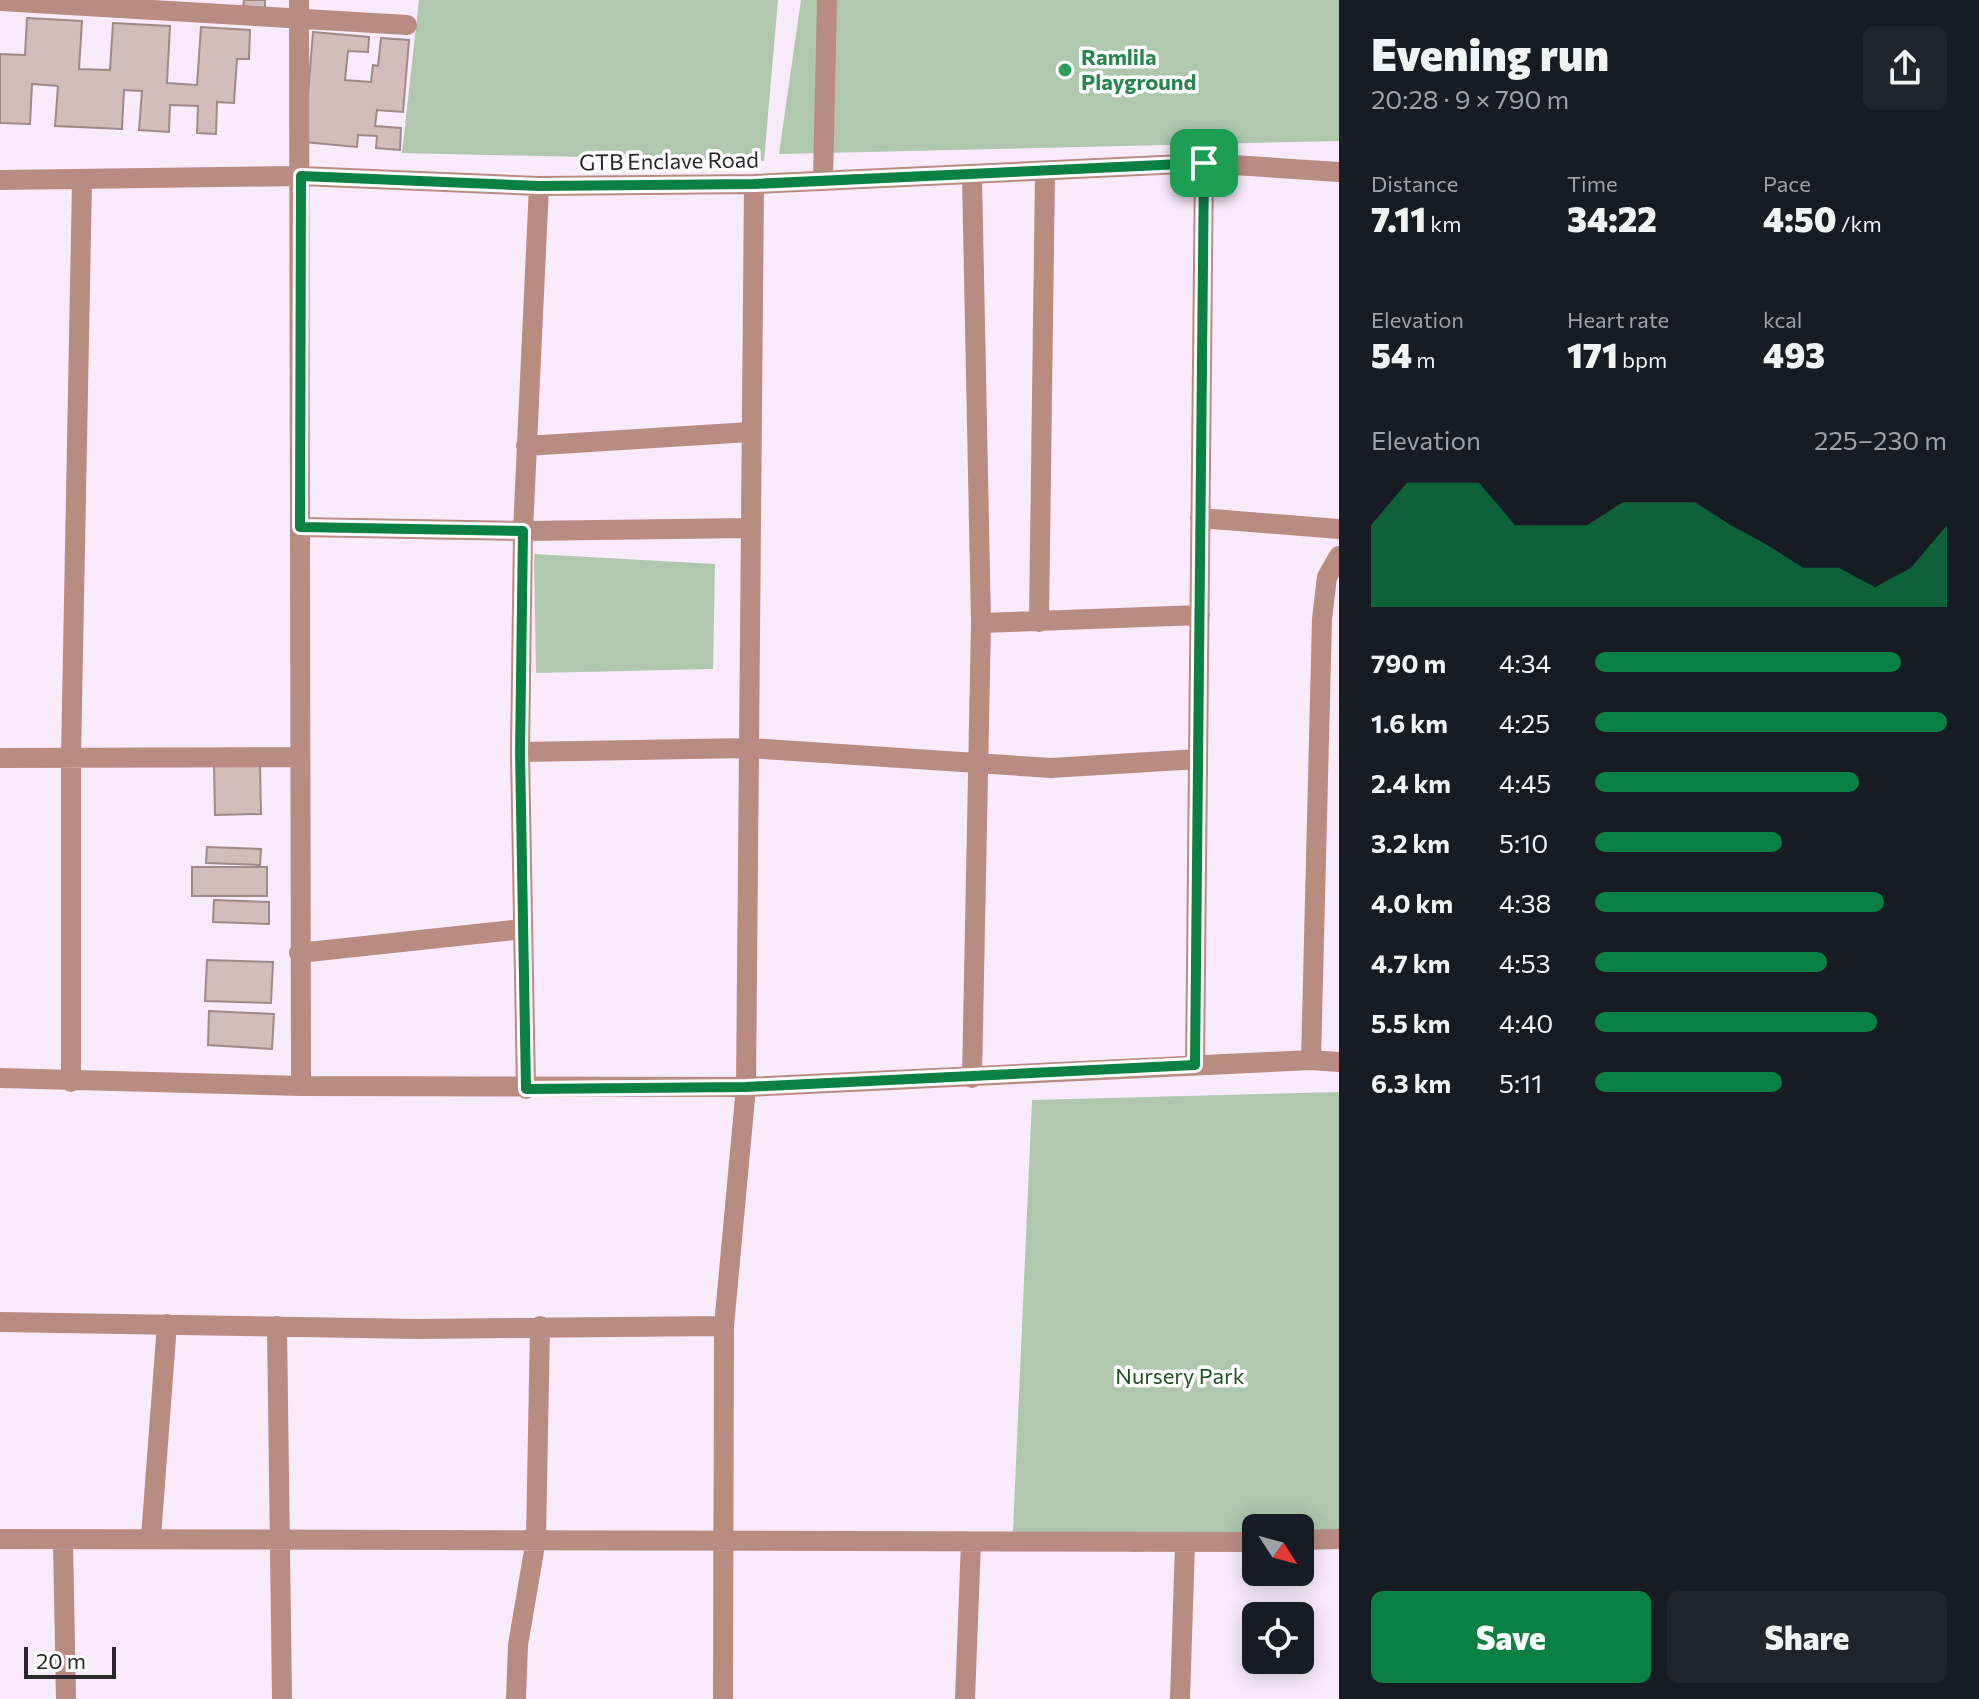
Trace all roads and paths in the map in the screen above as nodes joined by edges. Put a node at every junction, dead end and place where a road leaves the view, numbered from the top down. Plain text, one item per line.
1 (299, 0) edge
2 (827, 0) edge
3 (0, 1) edge
4 (298, 22) junction
5 (407, 25) dead end
6 (1204, 163) junction
7 (1045, 172) junction
8 (1339, 172) edge
9 (301, 176) junction
10 (972, 176) junction
11 (0, 180) edge
12 (823, 180) junction
13 (82, 181) junction
14 (754, 184) junction
15 (539, 186) junction
16 (750, 432) junction
17 (526, 446) junction
18 (1200, 518) junction
19 (300, 527) junction
20 (749, 528) junction
21 (1339, 529) edge
22 (523, 531) junction
23 (1339, 556) edge
24 (1200, 615) junction
25 (1039, 622) junction
26 (981, 623) junction
27 (749, 748) junction
28 (520, 752) junction
29 (71, 757) junction
30 (299, 757) junction
31 (0, 758) edge
32 (1198, 759) junction
33 (978, 766) junction
34 (523, 929) junction
35 (299, 953) junction
36 (1311, 1060) junction
37 (1339, 1062) edge
38 (1195, 1065) junction
39 (0, 1078) edge
40 (972, 1078) junction
41 (71, 1082) junction
42 (301, 1086) junction
43 (746, 1087) junction
44 (526, 1089) junction
45 (0, 1322) edge
46 (167, 1324) junction
47 (277, 1326) junction
48 (540, 1326) junction
49 (724, 1326) junction
50 (151, 1537) junction
51 (278, 1538) junction
52 (0, 1539) edge
53 (536, 1539) junction
54 (1339, 1539) edge
55 (1314, 1540) edge
56 (63, 1541) junction
57 (723, 1541) junction
58 (971, 1542) junction
59 (1242, 1542) edge
60 (1185, 1544) junction
61 (66, 1699) edge
62 (282, 1699) edge
63 (516, 1699) edge
64 (723, 1699) edge
65 (965, 1699) edge
66 (1180, 1699) edge

1 - 4 street
2 - 12 street
3 - 4 street
4 - 5 street
4 - 9 street
6 - 7 street, GTB Enclave Road
6 - 8 street, GTB Enclave Road
6 - 18 street
7 - 10 street, GTB Enclave Road
7 - 25 street
9 - 13 street, GTB Enclave Road
9 - 15 street, GTB Enclave Road
9 - 19 street
10 - 12 street, GTB Enclave Road
10 - 26 street
11 - 13 street, GTB Enclave Road
12 - 14 street, GTB Enclave Road
13 - 29 street
14 - 15 street, GTB Enclave Road
14 - 16 street
15 - 17 street
16 - 17 street
16 - 20 street
17 - 22 street
18 - 21 street
18 - 24 street
19 - 22 street
19 - 30 street
20 - 22 street
20 - 27 street
22 - 28 street
23 - 36 street
24 - 25 street
24 - 32 street
25 - 26 street
26 - 33 street
27 - 28 street
27 - 33 street
27 - 43 street
28 - 34 street
29 - 30 street
29 - 31 street
29 - 41 street
30 - 35 street
32 - 33 street
32 - 38 street
33 - 40 street
34 - 35 street
34 - 44 street
35 - 42 street
36 - 37 street
36 - 38 street
38 - 40 street
39 - 41 street
40 - 43 street
41 - 42 street
42 - 44 street
43 - 44 street
43 - 49 street
45 - 46 street
46 - 47 street
46 - 50 street
47 - 48 street
47 - 51 street
48 - 49 street
48 - 53 street
49 - 57 street
50 - 51 street
50 - 56 street
51 - 53 street
51 - 62 street
52 - 56 street
53 - 57 street
53 - 63 street
54 - 55 street
56 - 61 street
57 - 58 street
57 - 64 street
58 - 60 street
58 - 65 street
59 - 60 street
60 - 66 street

